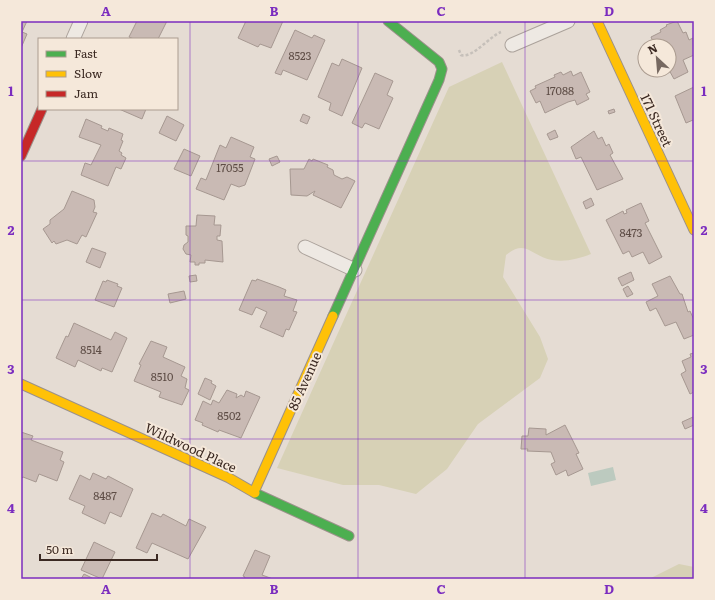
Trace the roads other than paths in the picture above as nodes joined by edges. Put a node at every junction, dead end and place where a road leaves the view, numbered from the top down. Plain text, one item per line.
1 (81, 21) edge
2 (388, 21) edge
3 (568, 21) edge
4 (597, 21) edge
5 (73, 38) edge
6 (512, 45) dead end
7 (42, 110) edge
8 (21, 156) edge
9 (694, 230) edge
10 (305, 248) dead end
11 (355, 270) junction
12 (21, 384) edge
13 (254, 492) junction
14 (349, 536) dead end

1 - 5 street
2 - 11 street, 85 Avenue
3 - 6 street
4 - 9 street, 171 Street
7 - 8 street
10 - 11 street
11 - 13 street, 85 Avenue
12 - 13 street, Wildwood Place
13 - 14 street, Wildwood Place

